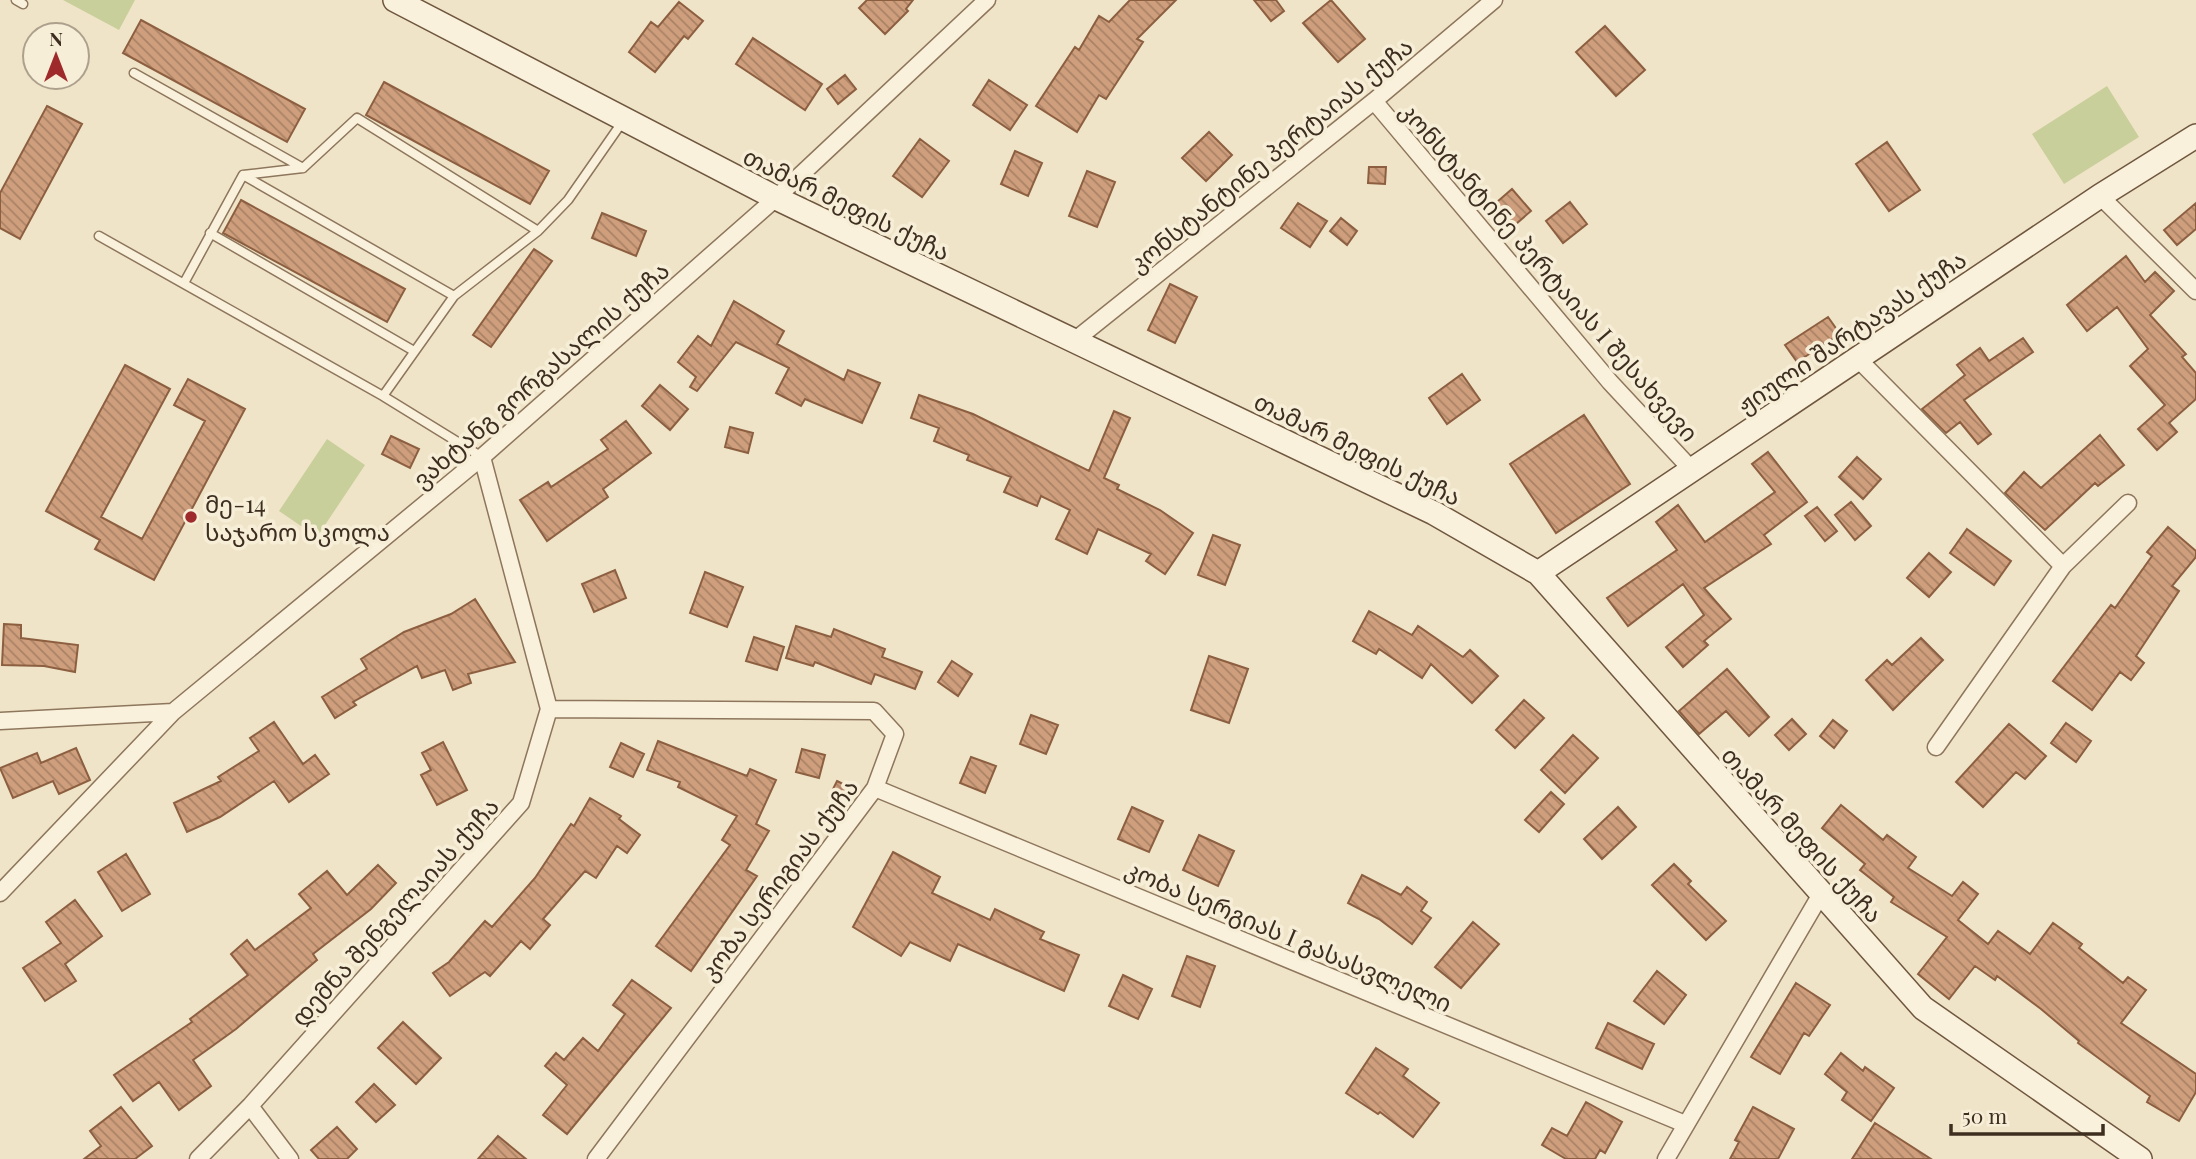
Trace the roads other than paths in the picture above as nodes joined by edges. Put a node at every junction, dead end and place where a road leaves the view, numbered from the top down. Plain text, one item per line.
1 (396, 0) edge
2 (987, 0) edge
3 (1494, 0) edge
4 (134, 74) dead end
5 (1374, 101) junction
6 (623, 120) junction
7 (2196, 136) edge
8 (303, 168) junction
9 (243, 175) junction
10 (2100, 196) junction
11 (776, 198) junction
12 (538, 231) junction
13 (210, 233) junction
14 (99, 236) dead end
15 (184, 283) junction
16 (2196, 291) edge
17 (454, 296) junction
18 (1074, 341) junction
19 (414, 351) junction
20 (1857, 359) junction
21 (383, 396) junction
22 (482, 457) junction
23 (1692, 470) junction
24 (2128, 503) dead end
25 (2063, 566) junction
26 (1538, 573) junction
27 (549, 709) junction
28 (173, 712) junction
29 (0, 721) edge
30 (1936, 747) dead end
31 (875, 788) junction
32 (0, 893) edge
33 (1821, 894) junction
34 (250, 1106) junction
35 (1685, 1124) junction
36 (198, 1159) edge
37 (290, 1159) edge
38 (596, 1159) edge
39 (1666, 1159) edge
40 (2140, 1159) edge

1 - 6 street, თამარ მეფის ქუჩა
2 - 11 street, ვახტანგ გორგასალის ქუჩა
3 - 5 street, კონსტანტინე პერტაიას ქუჩა
4 - 8 lane
5 - 18 street, კონსტანტინე პერტაიას ქუჩა
5 - 23 street, კონსტანტინე პერტაიას I შესახვევი
6 - 11 street, თამარ მეფის ქუჩა
6 - 12 lane
7 - 10 street, ჟიული შარტავას ქუჩა
8 - 9 lane
8 - 12 lane
9 - 13 lane
9 - 17 lane
10 - 16 street
10 - 20 street, ჟიული შარტავას ქუჩა
11 - 18 street, თამარ მეფის ქუჩა
11 - 22 street, ვახტანგ გორგასალის ქუჩა
12 - 17 lane
13 - 15 lane
13 - 19 lane
14 - 15 lane
15 - 21 lane
17 - 19 lane
18 - 26 street, თამარ მეფის ქუჩა
19 - 21 lane
20 - 23 street, ჟიული შარტავას ქუჩა
20 - 25 street
21 - 22 lane
22 - 27 street
22 - 28 street, ვახტანგ გორგასალის ქუჩა
23 - 26 street, ჟიული შარტავას ქუჩა
24 - 25 street
25 - 30 street
26 - 33 street, თამარ მეფის ქუჩა
27 - 31 street, კობა სერიგიას ქუჩა
27 - 34 street, დემნა შენგელაიას ქუჩა
28 - 29 street
28 - 32 street, ვახტანგ გორგასალის ქუჩა
31 - 35 street, კობა სერგიას I გასასვლელი
31 - 38 street, კობა სერიგიას ქუჩა
33 - 35 street
33 - 40 street, თამარ მეფის ქუჩა
34 - 36 street, დემნა შენგელაიას ქუჩა
34 - 37 street
35 - 39 street

